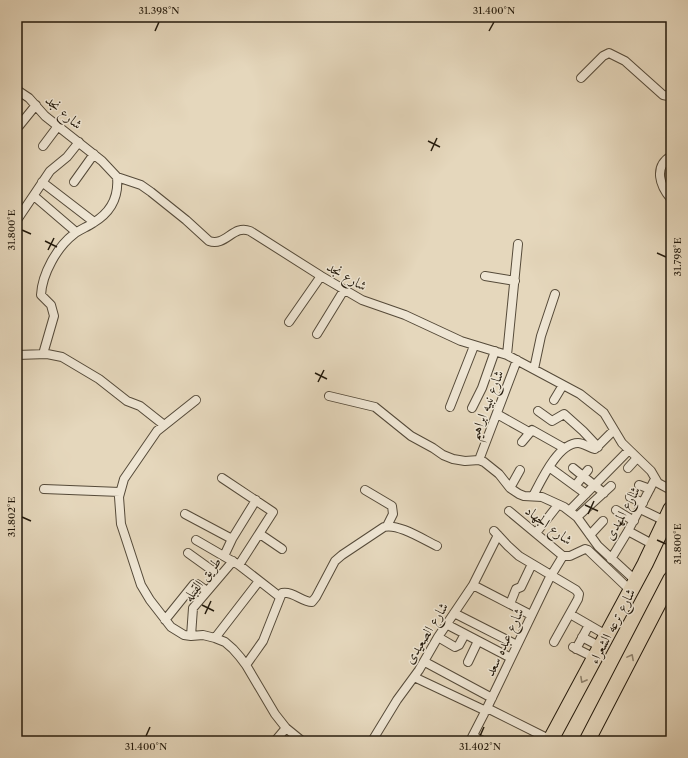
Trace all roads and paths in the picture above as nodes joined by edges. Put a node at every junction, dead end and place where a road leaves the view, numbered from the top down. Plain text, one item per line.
1 (581, 78) dead end
2 (17, 90) edge
3 (671, 96) edge
4 (36, 105) junction
5 (19, 126) dead end
6 (58, 126) junction
7 (79, 142) junction
8 (43, 146) dead end
9 (94, 154) junction
10 (671, 156) edge
11 (117, 177) junction
12 (42, 182) junction
13 (74, 182) dead end
14 (34, 196) junction
15 (671, 199) edge
16 (17, 220) edge
17 (94, 222) junction
18 (76, 232) junction
19 (518, 244) dead end
20 (321, 276) junction
21 (485, 276) dead end
22 (515, 281) junction
23 (344, 290) junction
24 (554, 294) dead end
25 (289, 322) dead end
26 (317, 334) dead end
27 (474, 346) junction
28 (495, 352) junction
29 (43, 354) junction
30 (17, 355) edge
31 (507, 355) junction
32 (517, 360) junction
33 (534, 369) junction
34 (563, 385) junction
35 (329, 396) dead end
36 (196, 400) dead end
37 (554, 400) dead end
38 (450, 407) dead end
39 (472, 408) dead end
40 (538, 411) dead end
41 (497, 414) junction
42 (164, 425) junction
43 (614, 430) junction
44 (529, 432) junction
45 (522, 442) dead end
46 (598, 447) junction
47 (564, 448) junction
48 (629, 450) junction
49 (637, 458) junction
50 (479, 460) junction
51 (549, 467) junction
52 (573, 468) dead end
53 (628, 468) dead end
54 (520, 470) dead end
55 (586, 473) junction
56 (222, 478) dead end
57 (655, 479) junction
58 (639, 484) dead end
59 (595, 485) junction
60 (575, 486) junction
61 (611, 486) dead end
62 (510, 488) junction
63 (44, 489) dead end
64 (650, 489) junction
65 (365, 490) dead end
66 (671, 490) edge
67 (120, 492) junction
68 (604, 493) junction
69 (586, 494) junction
70 (533, 496) junction
71 (630, 497) dead end
72 (256, 500) junction
73 (558, 505) junction
74 (642, 506) junction
75 (616, 510) dead end
76 (508, 511) dead end
77 (569, 511) junction
78 (185, 514) dead end
79 (668, 515) edge
80 (577, 517) junction
81 (603, 521) dead end
82 (634, 521) junction
83 (387, 526) junction
84 (628, 531) junction
85 (536, 533) junction
86 (260, 534) junction
87 (590, 534) junction
88 (232, 538) junction
89 (196, 540) dead end
90 (654, 545) junction
91 (437, 546) dead end
92 (282, 549) dead end
93 (188, 553) dead end
94 (224, 556) junction
95 (563, 556) junction
96 (611, 559) junction
97 (236, 563) junction
98 (532, 564) junction
99 (220, 576) junction
100 (551, 576) junction
101 (671, 579) edge
102 (259, 581) junction
103 (473, 585) junction
104 (634, 586) junction
105 (207, 591) junction
106 (280, 597) junction
107 (510, 604) junction
108 (454, 613) junction
109 (570, 614) junction
110 (531, 615) junction
111 (165, 620) junction
112 (446, 624) junction
113 (589, 625) junction
114 (464, 634) junction
115 (191, 636) junction
116 (582, 637) junction
117 (215, 638) junction
118 (438, 638) junction
119 (478, 641) junction
120 (554, 642) dead end
121 (517, 645) junction
122 (601, 647) junction
123 (511, 658) junction
124 (424, 662) junction
125 (468, 662) dead end
126 (246, 665) junction
127 (414, 676) junction
128 (492, 698) junction
129 (486, 710) junction
130 (286, 728) junction
131 (471, 739) edge
132 (551, 740) edge
133 (275, 741) edge
134 (302, 741) edge
135 (372, 741) edge
136 (483, 741) edge
137 (587, 741) edge

1 - 3 street
2 - 4 street, شارع نجد
4 - 5 street
4 - 6 street, شارع نجد
6 - 7 street, شارع نجد
6 - 8 street
7 - 9 street, شارع نجد
7 - 12 street
9 - 11 street, شارع نجد
9 - 13 street
10 - 15 street
11 - 17 street
11 - 20 street, شارع نجد
12 - 14 street
12 - 17 street
14 - 16 street
14 - 18 street
17 - 18 street
18 - 29 street
19 - 22 street
20 - 23 street, شارع نجد
20 - 25 street
21 - 22 street
22 - 31 street
23 - 26 street
23 - 27 street, شارع نجد
24 - 33 street
27 - 28 street, شارع نجد
27 - 38 street
28 - 31 street, شارع نجد
28 - 39 street
29 - 30 street
29 - 42 street
31 - 32 street, شارع نجد
32 - 33 street, شارع نجد
32 - 41 street, شارع نبيه ابراهيم
33 - 34 street, شارع نجد
34 - 37 street
34 - 43 street, شارع نجد
35 - 50 street
36 - 42 street
40 - 46 street
41 - 44 street
41 - 50 street, شارع نبيه ابراهيم
42 - 67 street
43 - 46 street
43 - 48 street, شارع نجد
44 - 45 street
44 - 47 street
46 - 47 street
47 - 51 street
48 - 49 street, شارع نجد
48 - 59 street
49 - 53 street
49 - 57 street, شارع نجد
50 - 62 street
51 - 60 street
51 - 70 street
52 - 55 street
54 - 62 street
55 - 59 street
55 - 60 street
56 - 72 street
57 - 64 street, شارع المهدى
57 - 66 street, شارع نجد
58 - 64 street
59 - 68 street
59 - 69 street
60 - 69 street
61 - 68 street
62 - 70 street
63 - 67 street
64 - 74 street, شارع المهدى
65 - 83 street
67 - 111 street
68 - 80 street
69 - 77 street
70 - 73 street
71 - 74 street
72 - 86 street, طريق القبله
72 - 88 street
73 - 77 street
73 - 85 street
74 - 79 street
74 - 82 street, شارع المهدى
75 - 82 street
76 - 85 street, شارع الجهاد
77 - 80 street
78 - 88 street
79 - 90 highway, شارع ترعه الشعراء
80 - 87 street
81 - 87 street
82 - 84 street, شارع المهدى
83 - 91 street
83 - 106 street
84 - 90 street
84 - 96 street, شارع المهدى
85 - 95 street, شارع الجهاد
86 - 92 street
86 - 97 street, طريق القبله
87 - 96 street
88 - 94 street
89 - 94 street
90 - 104 highway, شارع ترعه الشعراء
93 - 99 street
94 - 97 street
95 - 100 street, شارع عبده سعد
95 - 104 street, شارع الجهاد
96 - 104 street
97 - 99 street, طريق القبله
97 - 102 street
98 - 100 street
98 - 103 street, شارع الصعيدى
98 - 107 street
99 - 105 street, طريق القبله
100 - 109 street
100 - 110 street, شارع عبده سعد
137 -> 101 highway
102 - 106 street
102 - 117 street
103 - 107 street
103 - 108 street, شارع الصعيدى
104 - 122 highway, شارع ترعه الشعراء
105 - 111 street
105 - 115 street, طريق القبله
106 - 126 street
107 - 110 street
108 - 112 street, شارع الصعيدى
108 - 121 street
109 - 113 street
109 - 120 street
110 - 121 street, شارع عبده سعد
111 - 115 street
112 - 114 street
112 - 118 street, شارع الصعيدى
113 - 116 street
113 - 122 street
114 - 118 street
114 - 119 street
115 - 117 street
116 - 122 street
116 - 122 street
117 - 126 street
118 - 124 street, شارع الصعيدى
119 - 123 street
119 - 125 street
121 - 123 street, شارع عبده سعد
122 -> 132 highway, شارع ترعه الشعراء
123 - 128 street, شارع عبده سعد
124 - 127 street, شارع الصعيدى
124 - 128 street
126 - 130 street
127 - 129 street
127 - 135 street, شارع الصعيدى
128 - 129 street, شارع عبده سعد
129 - 131 street, شارع عبده سعد
129 - 132 street
130 - 133 street
130 - 134 street
131 - 136 street

